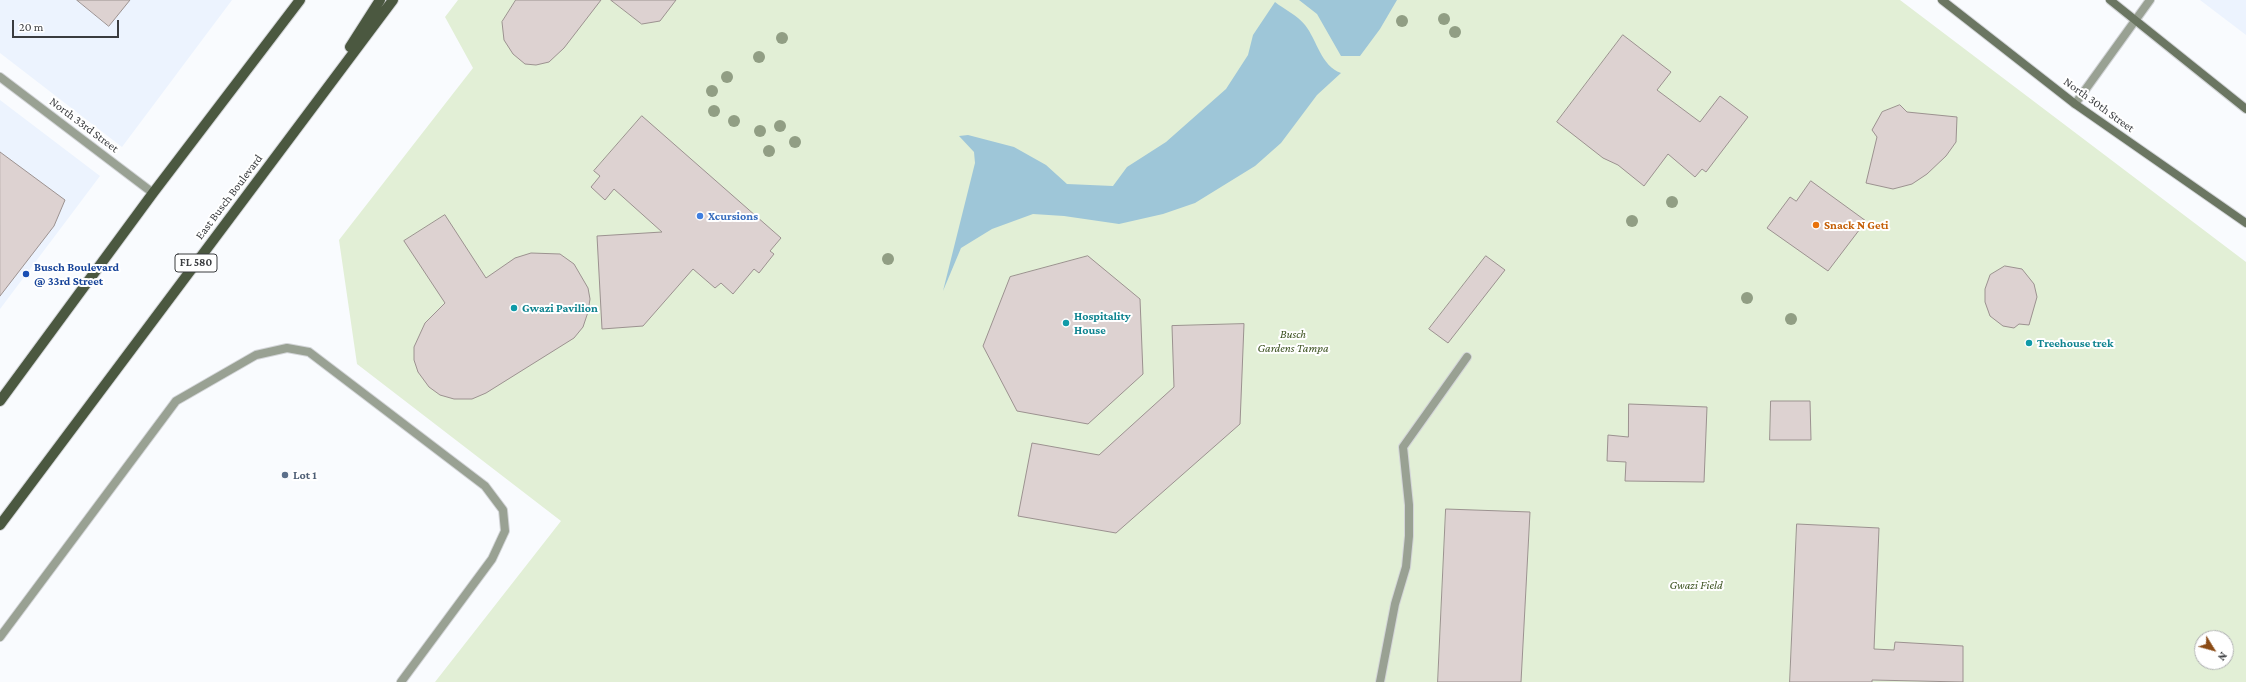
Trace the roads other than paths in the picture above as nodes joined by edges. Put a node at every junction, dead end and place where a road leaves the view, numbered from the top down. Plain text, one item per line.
1 (300, 0) edge
2 (380, 0) edge
3 (393, 0) edge
4 (1942, 0) edge
5 (2110, 0) edge
6 (2150, 0) edge
7 (2136, 20) junction
8 (0, 76) edge
9 (2075, 104) junction
10 (2246, 109) edge
11 (297, 128) junction
12 (153, 193) junction
13 (2246, 223) edge
14 (1467, 356) dead end
15 (0, 401) edge
16 (0, 525) edge
17 (0, 637) edge
18 (402, 682) edge
19 (1380, 682) edge

1 - 12 main road
2 - 11 main road
3 - 11 main road, East Busch Boulevard / FL 580
4 - 9 main road, North 30th Street
5 - 7 main road
6 - 7 street
7 - 9 street
7 - 10 main road
8 - 12 street, North 33rd Street
9 - 13 main road, North 30th Street
11 - 16 main road, East Busch Boulevard / FL 580
12 - 15 main road
14 - 19 street
17 - 18 street

